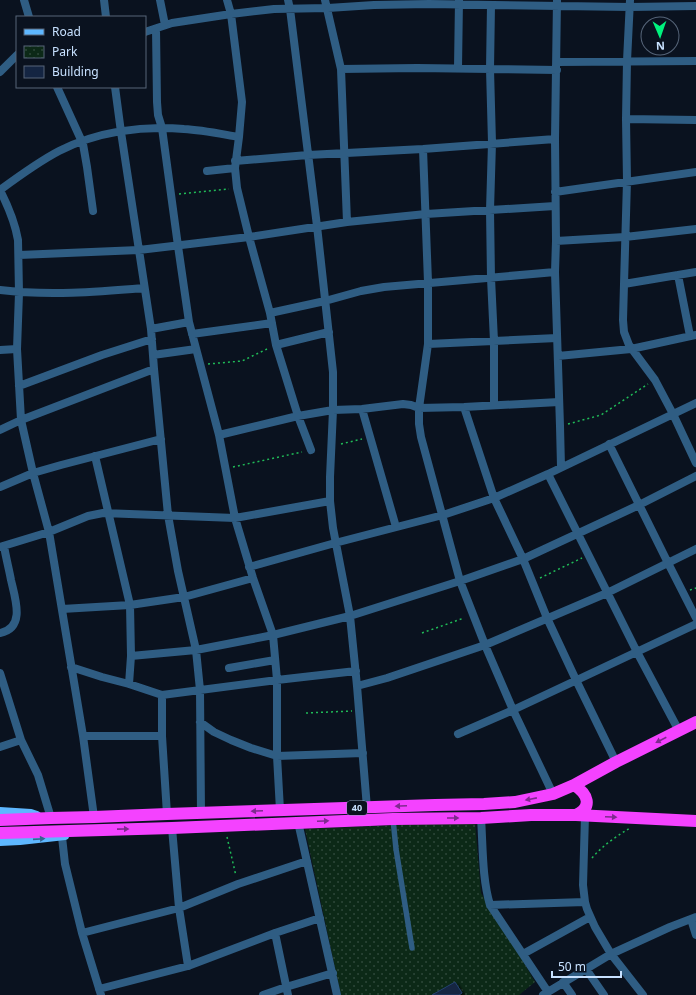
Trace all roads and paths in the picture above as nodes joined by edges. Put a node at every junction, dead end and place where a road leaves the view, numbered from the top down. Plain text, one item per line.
1 (24, 0) edge
2 (104, 0) edge
3 (160, 0) edge
4 (226, 0) edge
5 (288, 0) edge
6 (429, 2) edge
7 (459, 2) edge
8 (557, 3) edge
9 (327, 4) edge
10 (630, 4) edge
11 (491, 5) junction
12 (696, 6) edge
13 (290, 9) junction
14 (230, 14) junction
15 (29, 16) edge
16 (106, 16) edge
17 (165, 25) junction
18 (156, 29) junction
19 (146, 32) edge
20 (16, 55) edge
21 (696, 60) edge
22 (627, 61) junction
23 (557, 66) junction
24 (458, 68) junction
25 (340, 69) junction
26 (490, 69) junction
27 (0, 72) edge
28 (57, 88) edge
29 (115, 88) edge
30 (626, 119) junction
31 (696, 120) edge
32 (162, 128) junction
33 (120, 132) junction
34 (239, 137) junction
35 (555, 139) junction
36 (82, 141) junction
37 (492, 143) junction
38 (423, 148) junction
39 (345, 153) junction
40 (308, 155) junction
41 (235, 165) junction
42 (207, 170) dead end
43 (696, 172) edge
44 (626, 181) junction
45 (237, 188) junction
46 (0, 190) edge
47 (556, 192) junction
48 (171, 195) junction
49 (555, 206) junction
50 (490, 210) junction
51 (93, 211) dead end
52 (426, 214) junction
53 (347, 222) junction
54 (317, 226) junction
55 (696, 229) edge
56 (249, 237) junction
57 (625, 237) junction
58 (556, 241) junction
59 (178, 246) junction
60 (139, 250) junction
61 (19, 255) junction
62 (555, 272) junction
63 (696, 272) edge
64 (678, 276) junction
65 (491, 278) junction
66 (428, 282) junction
67 (624, 284) junction
68 (144, 288) junction
69 (0, 290) edge
70 (19, 293) junction
71 (325, 301) junction
72 (270, 313) junction
73 (189, 322) junction
74 (272, 323) junction
75 (151, 329) junction
76 (329, 332) junction
77 (192, 334) junction
78 (693, 335) edge
79 (557, 338) junction
80 (152, 339) junction
81 (494, 341) junction
82 (428, 344) junction
83 (276, 345) junction
84 (17, 349) junction
85 (631, 349) junction
86 (0, 350) edge
87 (196, 350) junction
88 (153, 354) junction
89 (558, 356) junction
90 (200, 364) junction
91 (154, 369) junction
92 (655, 380) junction
93 (20, 386) junction
94 (559, 402) junction
95 (696, 403) edge
96 (494, 405) junction
97 (464, 407) junction
98 (419, 408) junction
99 (362, 409) junction
100 (332, 410) junction
101 (673, 414) junction
102 (298, 416) junction
103 (22, 420) junction
104 (560, 426) junction
105 (0, 430) edge
106 (219, 435) junction
107 (161, 439) junction
108 (609, 444) junction
109 (311, 450) joint
110 (95, 456) junction
111 (696, 462) edge
112 (561, 467) junction
113 (226, 469) junction
114 (33, 473) junction
115 (548, 474) junction
116 (696, 476) edge
117 (0, 487) edge
118 (494, 498) junction
119 (330, 501) junction
120 (639, 505) junction
121 (108, 512) junction
122 (168, 515) junction
123 (443, 515) junction
124 (235, 518) junction
125 (396, 527) junction
126 (48, 532) junction
127 (577, 534) junction
128 (335, 543) junction
129 (2, 547) edge
130 (696, 549) edge
131 (588, 556) junction
132 (523, 559) junction
133 (668, 563) junction
134 (249, 567) junction
135 (253, 578) junction
136 (460, 581) junction
137 (532, 581) junction
138 (607, 593) junction
139 (184, 597) junction
140 (130, 605) junction
141 (62, 609) junction
142 (474, 614) junction
143 (350, 616) junction
144 (547, 618) junction
145 (696, 618) edge
146 (696, 624) edge
147 (0, 633) edge
148 (422, 633) dead end
149 (273, 635) junction
150 (485, 645) junction
151 (196, 650) junction
152 (637, 652) junction
153 (131, 656) junction
154 (275, 660) junction
155 (71, 667) junction
156 (229, 668) dead end
157 (356, 672) junction
158 (0, 673) edge
159 (276, 680) junction
160 (576, 680) junction
161 (129, 684) junction
162 (357, 686) junction
163 (200, 690) junction
164 (3, 692) edge
165 (162, 695) junction
166 (513, 710) junction
167 (360, 711) junction
168 (306, 713) dead end
169 (200, 722) junction
170 (696, 722) edge
171 (679, 731) junction
172 (458, 734) dead end
173 (83, 736) junction
174 (162, 736) junction
175 (21, 740) junction
176 (0, 747) edge
177 (363, 753) junction
178 (277, 756) junction
179 (616, 762) junction
180 (574, 785) junction
181 (553, 794) junction
182 (367, 808) junction
183 (280, 810) junction
184 (0, 811) edge
185 (201, 813) junction
186 (167, 814) junction
187 (580, 816) junction
188 (51, 818) junction
189 (481, 818) junction
190 (393, 819) junction
191 (0, 820) edge
192 (696, 821) edge
193 (298, 822) junction
194 (94, 823) junction
195 (225, 825) junction
196 (172, 828) junction
197 (630, 828) dead end
198 (0, 833) edge
199 (62, 837) junction
200 (0, 842) edge
201 (307, 861) junction
202 (589, 862) dead end
203 (238, 884) junction
204 (585, 902) junction
205 (490, 905) junction
206 (179, 908) junction
207 (590, 917) junction
208 (320, 918) junction
209 (693, 918) edge
210 (82, 933) junction
211 (275, 934) junction
212 (696, 935) edge
213 (412, 948) dead end
214 (523, 954) junction
215 (611, 954) junction
216 (188, 966) junction
217 (586, 969) junction
218 (333, 973) junction
219 (563, 982) junction
220 (287, 991) edge
221 (100, 992) edge
222 (545, 993) edge
223 (263, 995) edge
224 (337, 995) edge
225 (572, 995) edge
226 (604, 995) edge
227 (643, 995) edge

1 - 15 street
2 - 16 street
3 - 17 street
4 - 14 street
5 - 13 street
6 - 7 street
6 - 9 street
7 - 11 street
7 - 24 street
8 - 10 street
8 - 11 street
8 - 23 street
9 - 13 street
9 - 25 street
10 - 12 street
10 - 22 street
11 - 26 street
13 - 14 street
13 - 40 street
14 - 17 street
14 - 34 street
17 - 18 street
18 - 19 street
18 - 32 street
20 - 27 street
21 - 22 street
22 - 23 street
22 - 30 street
23 - 26 street
23 - 35 street
24 - 25 street
24 - 26 street
25 - 39 street
26 - 37 street
28 - 36 street
29 - 33 street
30 - 31 street
30 - 44 street
32 - 33 street
32 - 34 street
32 - 48 street
33 - 36 street
33 - 60 street
34 - 41 street
35 - 37 street
35 - 47 street
36 - 46 street
36 - 51 street
37 - 38 street
37 - 50 street
38 - 39 street
38 - 52 street
39 - 40 street
39 - 53 street
40 - 41 street
40 - 54 street
41 - 42 street
41 - 45 street
43 - 44 street
44 - 47 street
44 - 57 street
45 - 48 path
45 - 56 street
46 - 61 street
47 - 49 street
48 - 59 street
49 - 50 street
49 - 58 street
50 - 52 street
50 - 65 street
52 - 53 street
52 - 66 street
53 - 54 street
54 - 56 street
54 - 71 street
55 - 57 street
56 - 59 street
56 - 72 street
57 - 58 street
57 - 67 street
58 - 62 street
59 - 60 street
59 - 73 street
60 - 61 street
60 - 68 street
61 - 70 street
62 - 65 street
62 - 79 street
63 - 64 street
64 - 67 street
64 - 78 street
65 - 66 street
65 - 81 street
66 - 71 street
66 - 82 street
67 - 85 street
68 - 70 street
68 - 75 street
69 - 70 street
70 - 84 street
71 - 72 street
71 - 76 street
72 - 74 street
73 - 75 street
73 - 77 street
74 - 77 street
74 - 83 street
75 - 80 street
76 - 83 street
76 - 100 street
77 - 87 street
78 - 85 street
79 - 81 street
79 - 89 street
80 - 88 street
80 - 93 street
81 - 82 street
81 - 96 street
82 - 98 street
83 - 90 path
83 - 102 street
84 - 86 street
84 - 93 street
85 - 89 street
85 - 92 street
87 - 88 street
87 - 90 street
88 - 91 street
89 - 94 street
90 - 106 street
91 - 103 street
91 - 107 street
92 - 101 street
92 - 104 path
93 - 103 street
94 - 96 street
94 - 104 street
95 - 101 street
96 - 97 street
97 - 98 street
97 - 118 street
98 - 99 street
98 - 123 street
99 - 100 street
99 - 125 street
100 - 102 street
100 - 119 street
101 - 108 street
101 - 111 street
102 - 106 street
102 - 109 street
103 - 105 street
103 - 114 street
104 - 112 street
106 - 113 street
107 - 110 street
107 - 122 street
108 - 112 street
108 - 120 street
109 - 113 path
110 - 114 street
110 - 121 street
112 - 115 street
113 - 124 street
114 - 117 street
114 - 126 street
115 - 118 street
115 - 127 street
116 - 120 street
118 - 123 street
118 - 132 street
119 - 124 street
119 - 128 street
120 - 127 street
120 - 133 street
121 - 122 street
121 - 126 street
121 - 140 street
122 - 124 street
122 - 139 street
123 - 125 street
123 - 136 street
124 - 134 street
125 - 128 street
126 - 129 street
126 - 141 street
127 - 131 street
127 - 132 street
128 - 134 street
128 - 143 street
129 - 147 street
130 - 133 street
131 - 137 path
131 - 138 street
132 - 136 street
132 - 137 street
133 - 138 street
133 - 145 street
134 - 135 street
135 - 139 street
135 - 149 street
136 - 142 street
136 - 143 street
137 - 144 street
138 - 144 street
138 - 152 street
139 - 140 street
139 - 151 street
140 - 141 street
140 - 153 street
141 - 155 street
142 - 148 path
142 - 150 street
143 - 149 street
143 - 157 street
144 - 150 street
144 - 160 street
146 - 152 street
149 - 151 street
149 - 154 street
150 - 162 street
150 - 166 street
151 - 153 street
151 - 163 street
152 - 160 street
152 - 171 street
153 - 161 street
154 - 156 street
154 - 159 street
155 - 161 street
155 - 173 street
157 - 159 street
157 - 162 street
158 - 164 street
159 - 163 street
159 - 178 street
160 - 166 street
160 - 179 street
161 - 165 street
162 - 167 street
163 - 165 street
163 - 169 street
164 - 175 street
165 - 174 street
166 - 172 street
166 - 181 street
167 - 168 path
167 - 177 street
169 - 178 street
169 - 185 street
170 - 171 highway, 40
171 -> 179 highway, 40
173 - 174 street
173 - 194 street
174 - 186 street
175 - 176 street
175 - 188 street
177 - 178 street
177 - 182 street
178 - 183 street
179 - 180 highway, 40
180 - 181 highway, 40
180 - 187 highway
181 -> 182 highway, 40
182 - 183 highway, 40
183 -> 185 highway, 40
184 - 188 street
185 - 186 highway, 40
186 - 194 highway, 40
187 - 189 highway, 40
187 -> 192 highway, 40
187 - 204 street
188 - 191 highway, 40
188 - 194 highway, 40
190 -> 189 highway, 40
189 - 205 street
193 -> 190 highway, 40
190 - 213 lane
193 - 195 highway, 40
193 - 201 street
194 -> 196 highway, 40
194 - 198 highway, 40
194 - 199 street
195 - 196 highway, 40
195 - 203 path
196 - 206 street
197 - 202 path
200 -> 199 street
199 - 210 street
201 - 203 street
201 - 208 street
203 - 206 street
204 - 205 street
204 - 207 street
205 - 214 street
206 - 210 street
206 - 216 street
207 - 214 street
207 - 215 street
208 - 211 street
208 - 218 street
209 - 212 street
209 - 215 street
210 - 221 street
211 - 216 street
211 - 220 street
214 - 222 street
215 - 217 street
215 - 227 street
216 - 221 street
217 - 219 street
217 - 226 street
218 - 220 street
218 - 224 street
219 - 222 street
219 - 225 street
220 - 223 street

